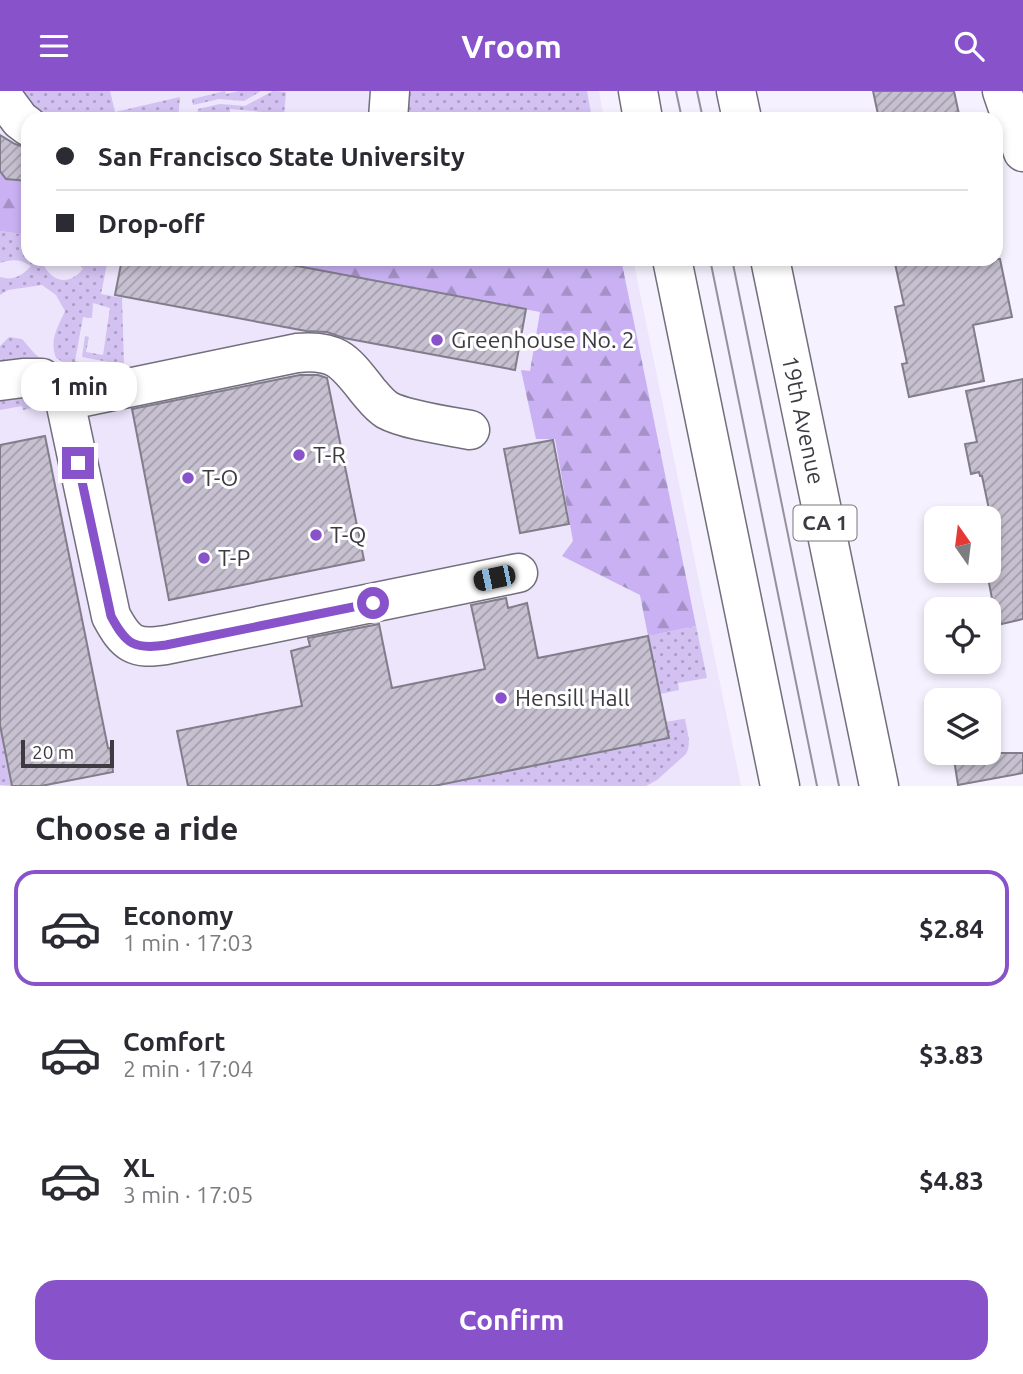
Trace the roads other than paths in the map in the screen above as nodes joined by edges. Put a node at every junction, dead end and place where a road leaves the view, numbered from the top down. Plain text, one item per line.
1 (390, 91) edge
2 (638, 91) edge
3 (736, 91) edge
4 (1002, 91) edge
5 (0, 93) edge
6 (388, 112) edge
7 (642, 112) edge
8 (740, 112) edge
9 (21, 121) edge
10 (1023, 152) edge
11 (673, 266) edge
12 (772, 266) edge
13 (0, 381) edge
14 (65, 401) junction
15 (470, 430) dead end
16 (518, 573) dead end
17 (779, 786) edge
18 (879, 786) edge

1 - 6 main road
2 - 7 main road
3 - 8 main road
4 - 10 main road
5 - 9 main road
11 - 17 main road
12 - 18 main road, 19th Avenue / CA 1
13 - 14 main road
14 - 15 main road
14 - 16 main road

